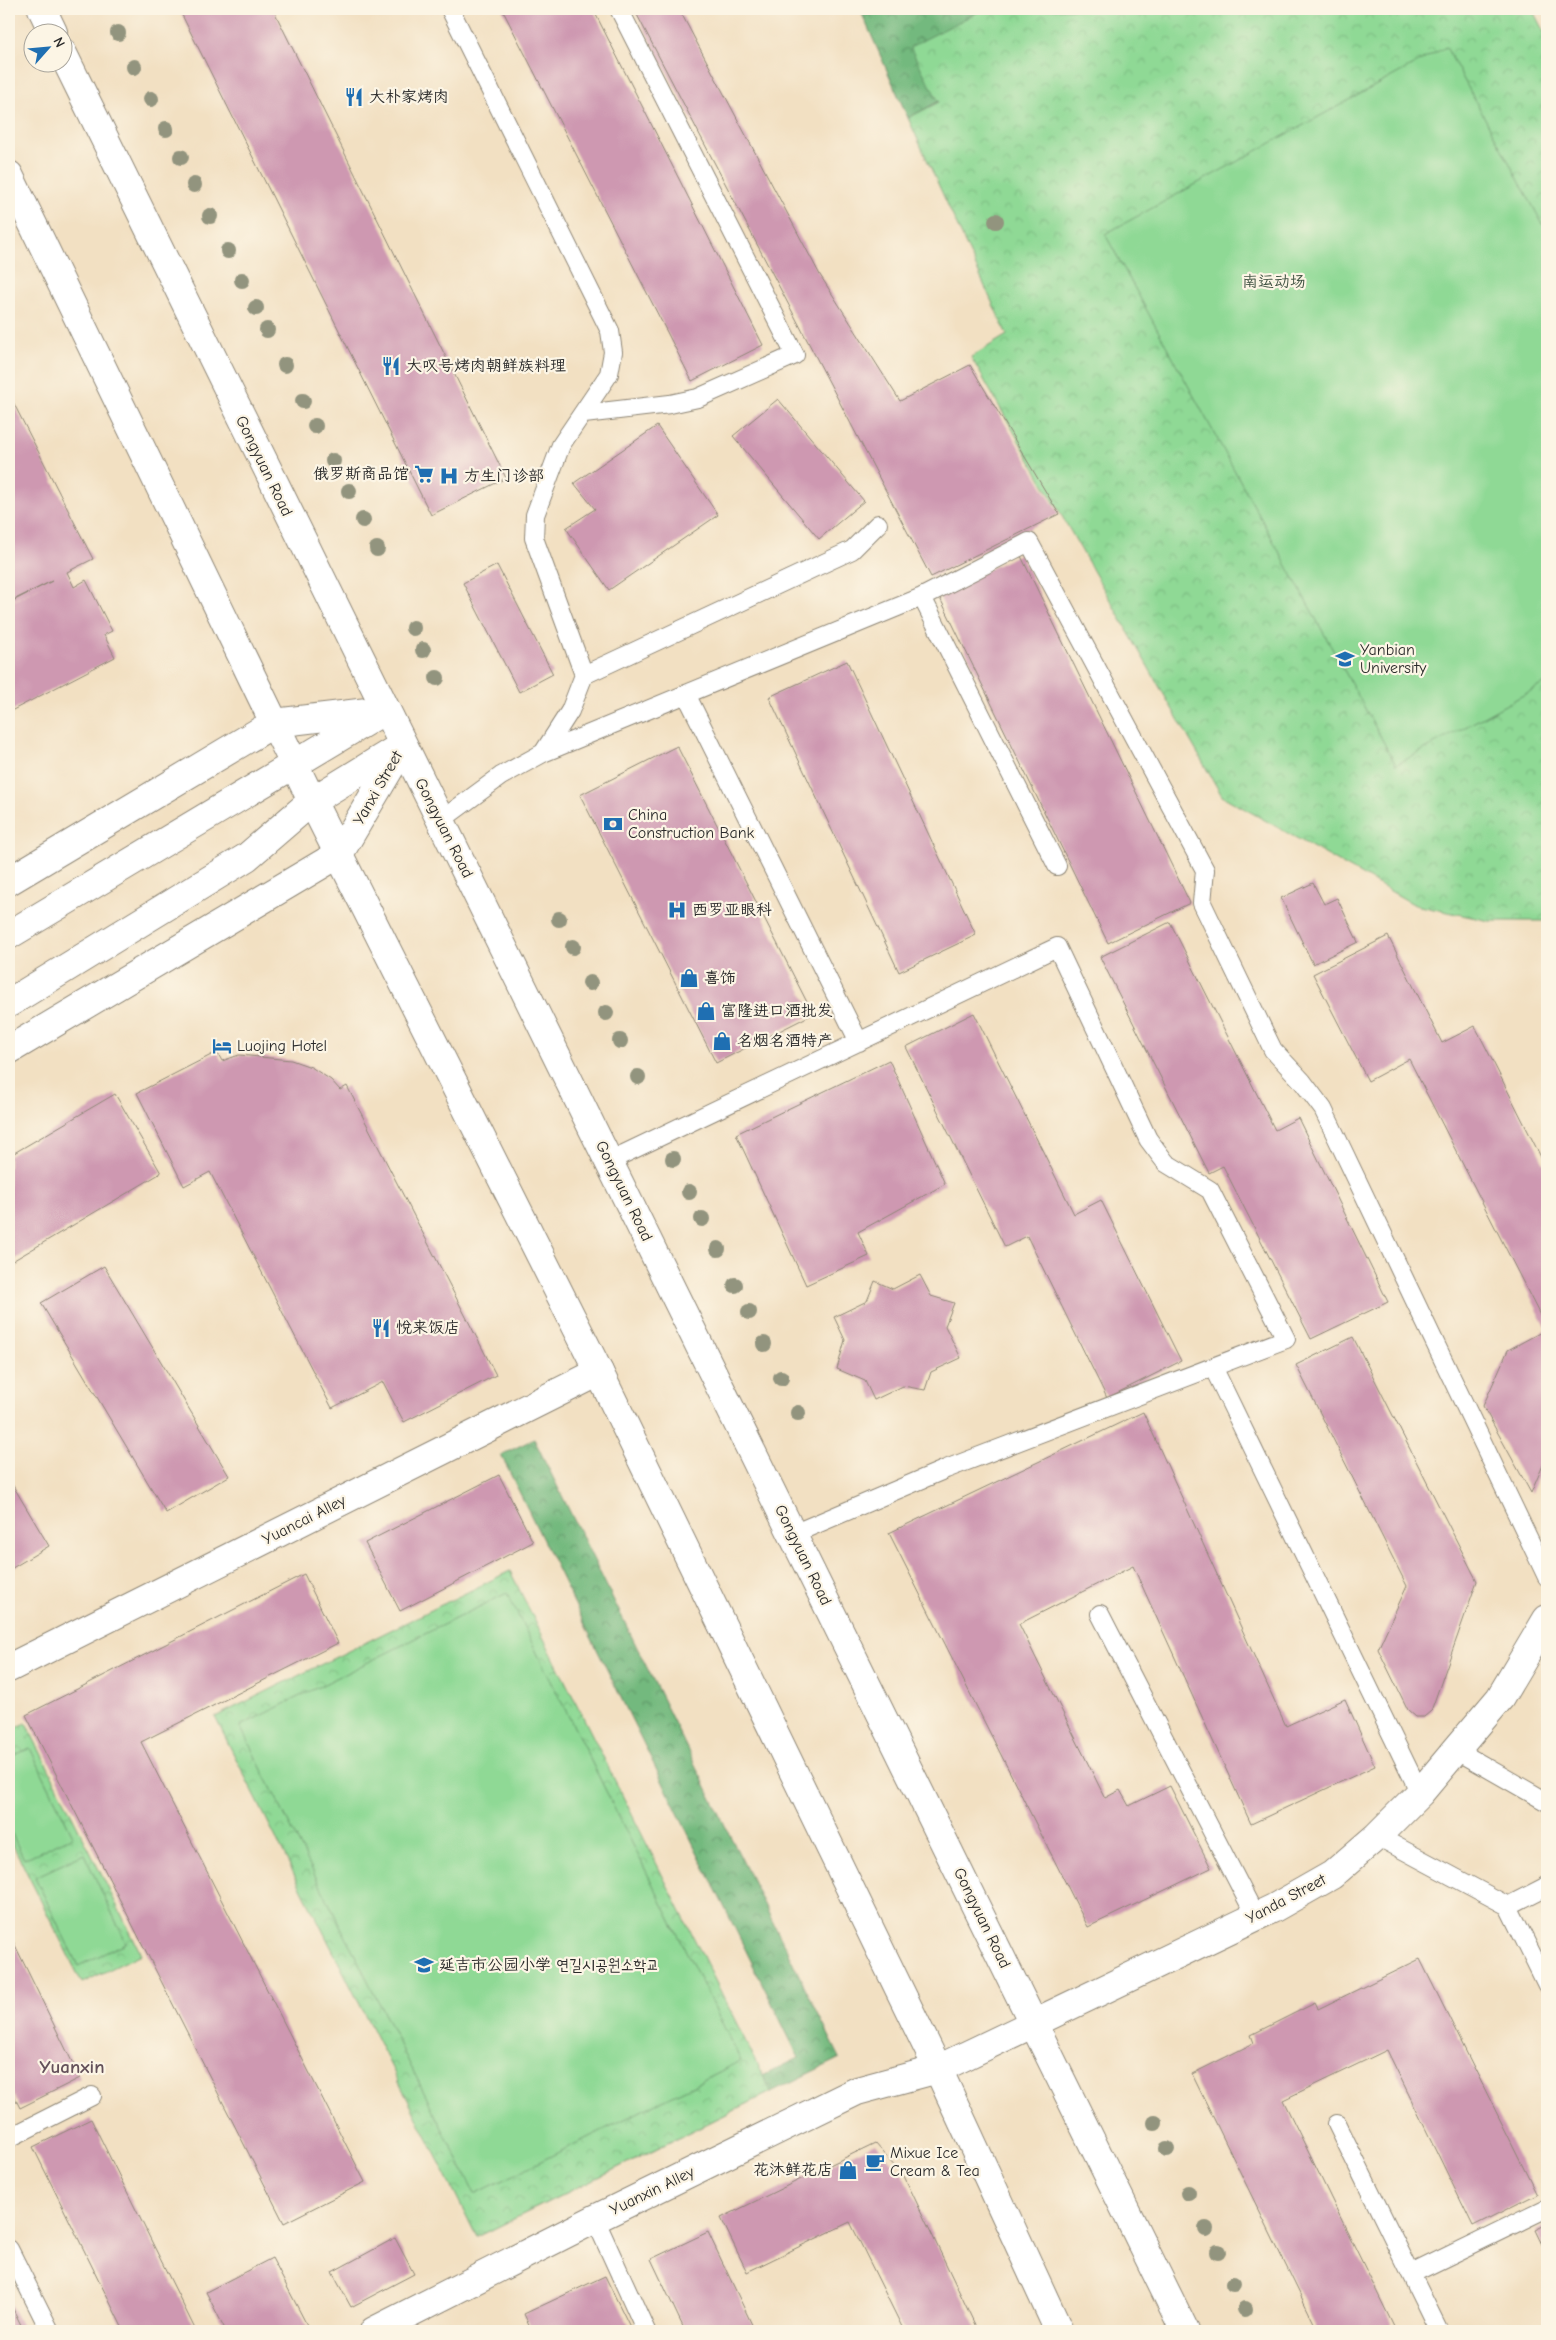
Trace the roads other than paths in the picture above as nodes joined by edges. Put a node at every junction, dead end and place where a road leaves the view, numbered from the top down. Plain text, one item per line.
1 (42, 9) edge
2 (450, 9) edge
3 (619, 9) edge
4 (48, 22) edge
5 (72, 72) edge
6 (9, 175) edge
7 (584, 414) junction
8 (878, 524) dead end
9 (922, 597) junction
10 (584, 675) junction
11 (686, 694) junction
12 (384, 710) junction
13 (274, 723) junction
14 (403, 746) junction
15 (543, 753) junction
16 (294, 765) junction
17 (312, 801) junction
18 (440, 821) junction
19 (339, 854) junction
20 (1057, 866) dead end
21 (9, 881) edge
22 (9, 935) edge
23 (9, 1003) edge
24 (859, 1042) junction
25 (9, 1050) edge
26 (609, 1162) junction
27 (1214, 1368) junction
28 (599, 1372) junction
29 (793, 1534) junction
30 (1547, 1577) edge
31 (1100, 1614) dead end
32 (1547, 1619) edge
33 (9, 1668) edge
34 (1456, 1750) junction
35 (1420, 1792) junction
36 (1547, 1802) edge
37 (1377, 1836) junction
38 (1547, 1886) edge
39 (1508, 1906) junction
40 (1256, 1917) junction
41 (1547, 1984) edge
42 (1034, 2024) junction
43 (938, 2069) junction
44 (92, 2096) dead end
45 (1337, 2124) dead end
46 (9, 2138) edge
47 (1547, 2208) edge
48 (594, 2219) junction
49 (9, 2249) edge
50 (1411, 2274) junction
51 (50, 2331) edge
52 (374, 2331) edge
53 (646, 2331) edge
54 (1059, 2331) edge
55 (1185, 2331) edge
56 (1439, 2331) edge

1 - 4 main road
2 - 7 lane
3 - 7 lane
5 - 12 main road, Gongyuan Road
6 - 13 main road
7 - 10 lane
8 - 10 lane
9 - 11 lane
9 - 20 lane
9 - 30 lane
10 - 15 lane
11 - 15 lane
11 - 24 lane
12 - 13 main road
12 - 14 main road, Gongyuan Road
12 - 16 main road
13 - 16 main road
13 - 21 main road
14 - 17 main road, Yanxi Street
14 - 18 main road, Gongyuan Road
14 - 19 main road, Yanxi Street
15 - 18 lane
16 - 17 main road
16 - 22 main road
17 - 19 main road
17 - 23 main road, Yanxi Street
18 - 26 main road, Gongyuan Road
19 - 25 main road, Yanxi Street
19 - 28 main road
24 - 26 lane
24 - 27 lane
26 - 29 main road, Gongyuan Road
27 - 29 lane
27 - 35 lane
28 - 33 main road, Yuancai Alley
28 - 43 main road
29 - 42 main road, Gongyuan Road
31 - 40 lane
32 - 34 main road, Yanda Street
34 - 35 main road, Yanda Street
34 - 36 lane
35 - 37 main road, Yanda Street
37 - 39 lane
37 - 40 main road, Yanda Street
38 - 39 lane
39 - 41 lane
40 - 42 main road, Yanda Street
42 - 43 main road, Yanda Street
42 - 55 main road, Gongyuan Road
43 - 48 main road, Yuanxin Alley
43 - 54 main road
44 - 46 lane
45 - 50 lane
47 - 50 lane
48 - 52 main road, Yuanxin Alley
48 - 53 lane
49 - 51 lane
50 - 56 lane

